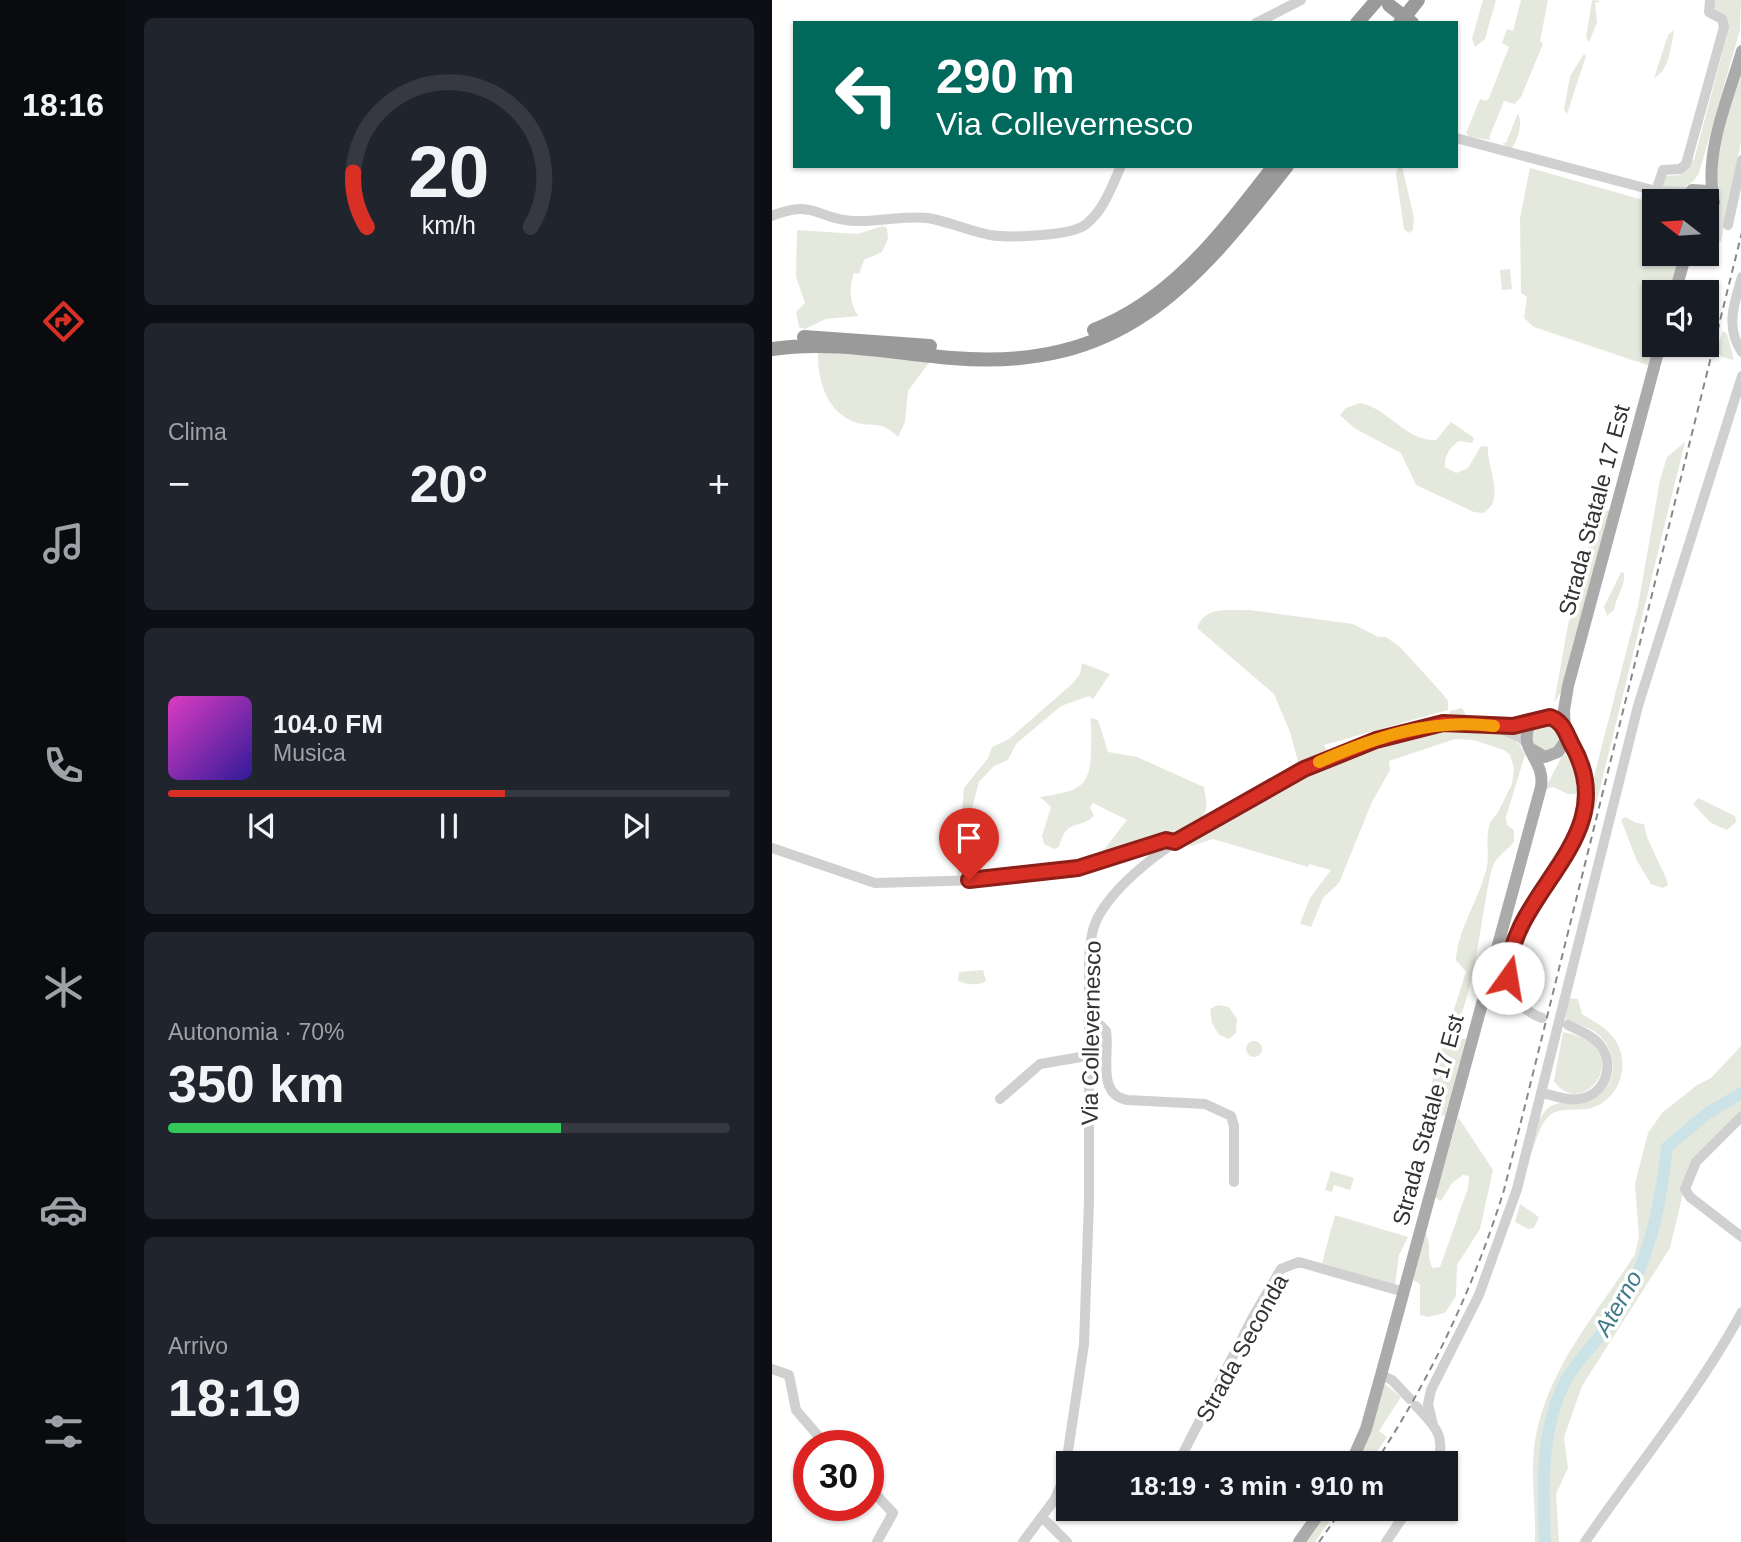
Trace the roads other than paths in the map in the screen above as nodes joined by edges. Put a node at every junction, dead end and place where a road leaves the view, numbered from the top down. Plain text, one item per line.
1 (1301, 0) edge
2 (1417, 0) edge
3 (1709, 0) edge
4 (1399, 9) edge
5 (1260, 21) edge
6 (1363, 21) edge
7 (1741, 51) edge
8 (1458, 139) edge
9 (1714, 151) junction
10 (1741, 160) edge
11 (1120, 168) edge
12 (1272, 168) edge
13 (1284, 168) edge
14 (1648, 189) edge
15 (1657, 189) edge
16 (1692, 189) edge
17 (1712, 189) edge
18 (772, 216) edge
19 (1728, 225) dead end
20 (1741, 277) edge
21 (772, 340) edge
22 (772, 349) edge
23 (1741, 352) edge
24 (1657, 357) edge
25 (1741, 376) edge
26 (1568, 686) junction
27 (1537, 719) junction
28 (1487, 725) junction
29 (1565, 731) junction
30 (1530, 748) junction
31 (1561, 749) junction
32 (1578, 756) junction
33 (1541, 787) junction
34 (1175, 842) junction
35 (772, 848) edge
36 (1542, 1018) dead end
37 (1088, 1022) junction
38 (1568, 1025) dead end
39 (1087, 1056) junction
40 (1542, 1093) junction
41 (1000, 1099) dead end
42 (1741, 1116) edge
43 (1234, 1182) dead end
44 (1741, 1237) edge
45 (1404, 1292) junction
46 (1741, 1312) edge
47 (772, 1369) edge
48 (1381, 1375) junction
49 (1436, 1427) junction
50 (813, 1430) edge
51 (1070, 1451) edge
52 (1184, 1451) edge
53 (1356, 1451) edge
54 (1440, 1451) edge
55 (1056, 1499) edge
56 (884, 1503) edge
57 (1042, 1517) junction
58 (1314, 1521) edge
59 (1400, 1521) edge
60 (877, 1542) edge
61 (1023, 1542) edge
62 (1067, 1542) edge
63 (1299, 1542) edge
64 (1386, 1542) edge
65 (1585, 1542) edge

1 - 5 street
2 - 4 highway
3 - 15 street
4 - 6 highway
7 - 9 main road
8 - 14 street
9 - 16 main road
9 - 17 main road
10 - 19 street
11 - 18 street
12 - 21 highway
13 - 22 highway
20 - 23 street
24 - 26 main road, Strada Statale 17 Est
25 - 40 street
26 - 27 main road, Strada Statale 17 Est
26 - 29 main road, Strada Statale 17 Est
27 - 28 street, Via Collevernesco
27 - 29 main road
27 - 30 main road
28 - 30 street, Via Collevernesco
28 - 34 street, Via Collevernesco
29 - 31 main road
29 - 32 street
30 - 31 main road
30 - 33 main road, Strada Statale 17 Est
31 - 32 street
31 - 33 main road, Strada Statale 17 Est
32 - 36 street
33 - 45 main road, Strada Statale 17 Est
34 - 35 street
34 - 37 street, Via Collevernesco
37 - 39 street, Via Collevernesco
37 - 43 street
38 - 40 street
39 - 41 street
39 - 51 street, Via Collevernesco
40 - 49 street
42 - 44 street
45 - 48 main road, Strada Statale 17 Est
45 - 52 street, Strada Seconda
46 - 65 street
47 - 50 street
48 - 49 street
48 - 53 main road, Strada Statale 17 Est
49 - 54 street
55 - 57 street, Via Collevernesco
56 - 60 street
57 - 61 street, Via Collevernesco
57 - 62 street
58 - 63 main road
59 - 64 street

